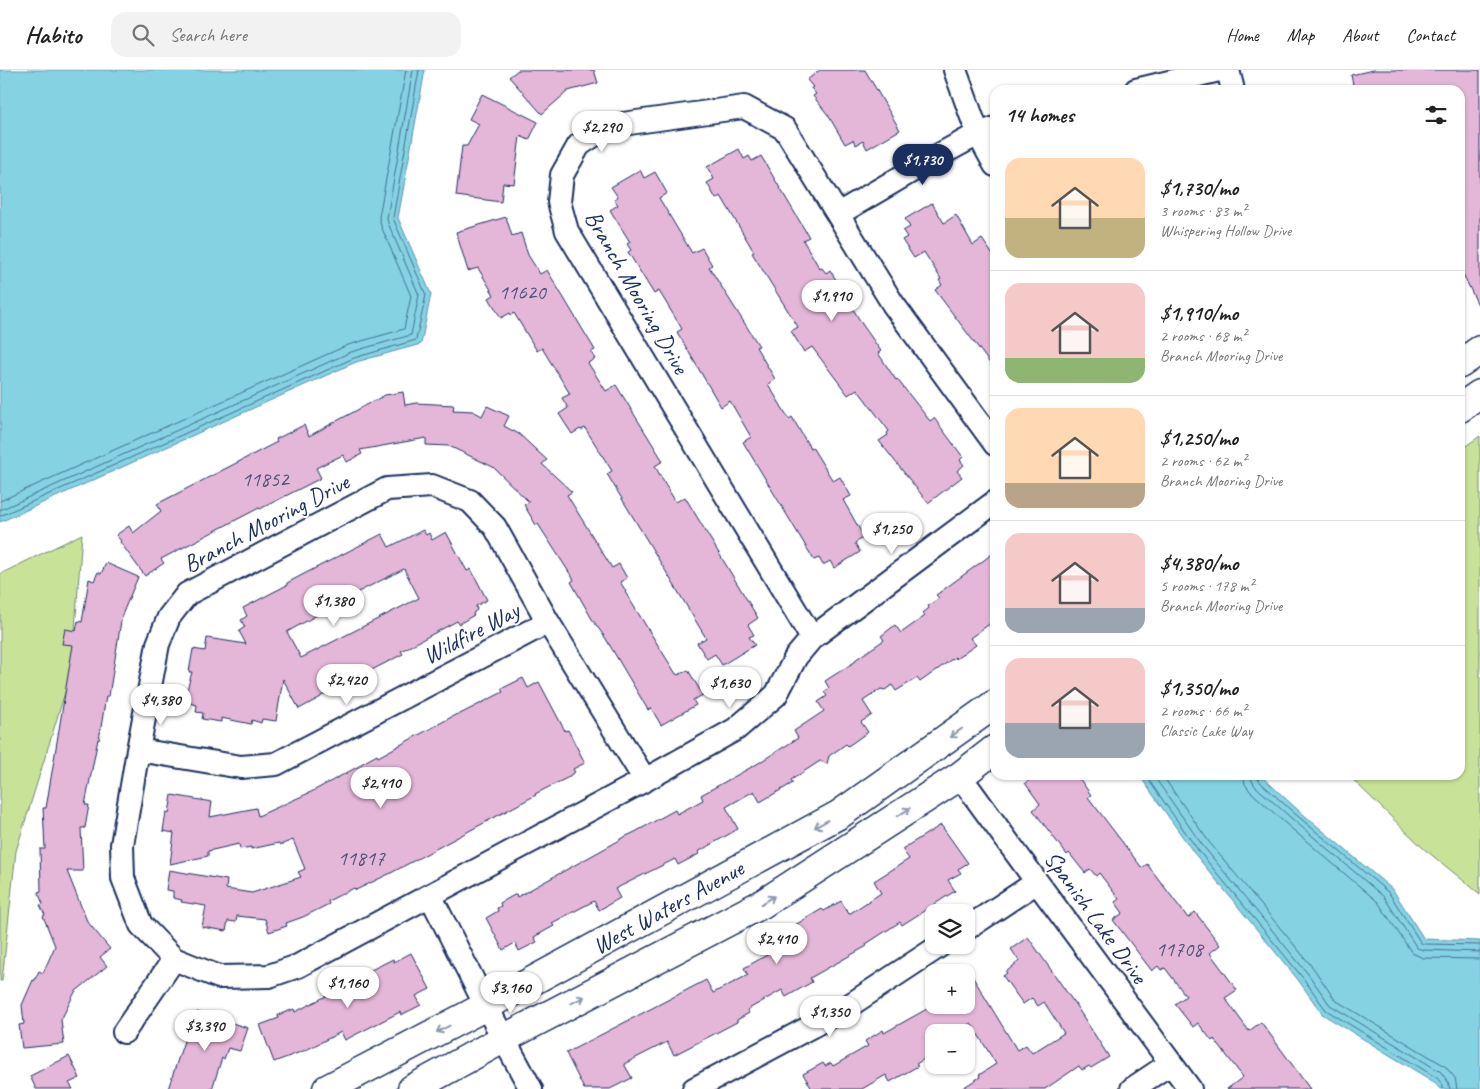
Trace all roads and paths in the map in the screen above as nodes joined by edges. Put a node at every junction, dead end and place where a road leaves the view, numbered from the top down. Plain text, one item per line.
1 (955, 70) edge
2 (1219, 70) edge
3 (1228, 70) edge
4 (1157, 85) edge
5 (1232, 85) edge
6 (986, 131) edge
7 (990, 146) edge
8 (838, 214) junction
9 (1480, 350) edge
10 (1465, 360) edge
11 (1480, 394) edge
12 (1465, 404) edge
13 (990, 437) edge
14 (990, 506) edge
15 (548, 622) junction
16 (812, 638) junction
17 (990, 708) edge
18 (138, 750) junction
19 (990, 753) edge
20 (960, 776) junction
21 (645, 780) junction
22 (1037, 882) junction
23 (430, 895) junction
24 (975, 923) edge
25 (927, 954) edge
26 (174, 959) junction
27 (486, 1006) junction
28 (124, 1032) dead end
29 (503, 1039) junction
30 (1171, 1063) junction
31 (327, 1089) edge
32 (412, 1089) edge
33 (531, 1089) edge
34 (694, 1089) edge
35 (1132, 1089) edge
36 (1190, 1089) edge

1 - 6 street
2 - 4 street
3 - 5 street
6 - 7 street
6 - 8 street
8 - 13 street, Branch Mooring Drive
8 - 16 street, Branch Mooring Drive
9 - 10 street
11 - 12 street
14 - 16 street, Branch Mooring Drive
15 - 18 street, Wildfire Way
15 - 18 street, Branch Mooring Drive
15 - 21 street, Branch Mooring Drive
16 - 21 street, Branch Mooring Drive
17 -> 27 street, West Waters Avenue
18 - 26 street, Branch Mooring Drive
19 - 20 street, West Waters Avenue
20 - 22 street, Spanish Lake Drive
29 -> 20 street, West Waters Avenue
21 - 23 street, Branch Mooring Drive
22 - 24 street
22 - 30 street, Spanish Lake Drive
23 - 26 street, Branch Mooring Drive
23 - 27 street
25 - 34 street
26 - 28 street
27 - 29 street
27 -> 31 street, West Waters Avenue
29 - 32 street, West Waters Avenue
29 - 33 street
30 - 35 street
30 - 36 street, Spanish Lake Drive

